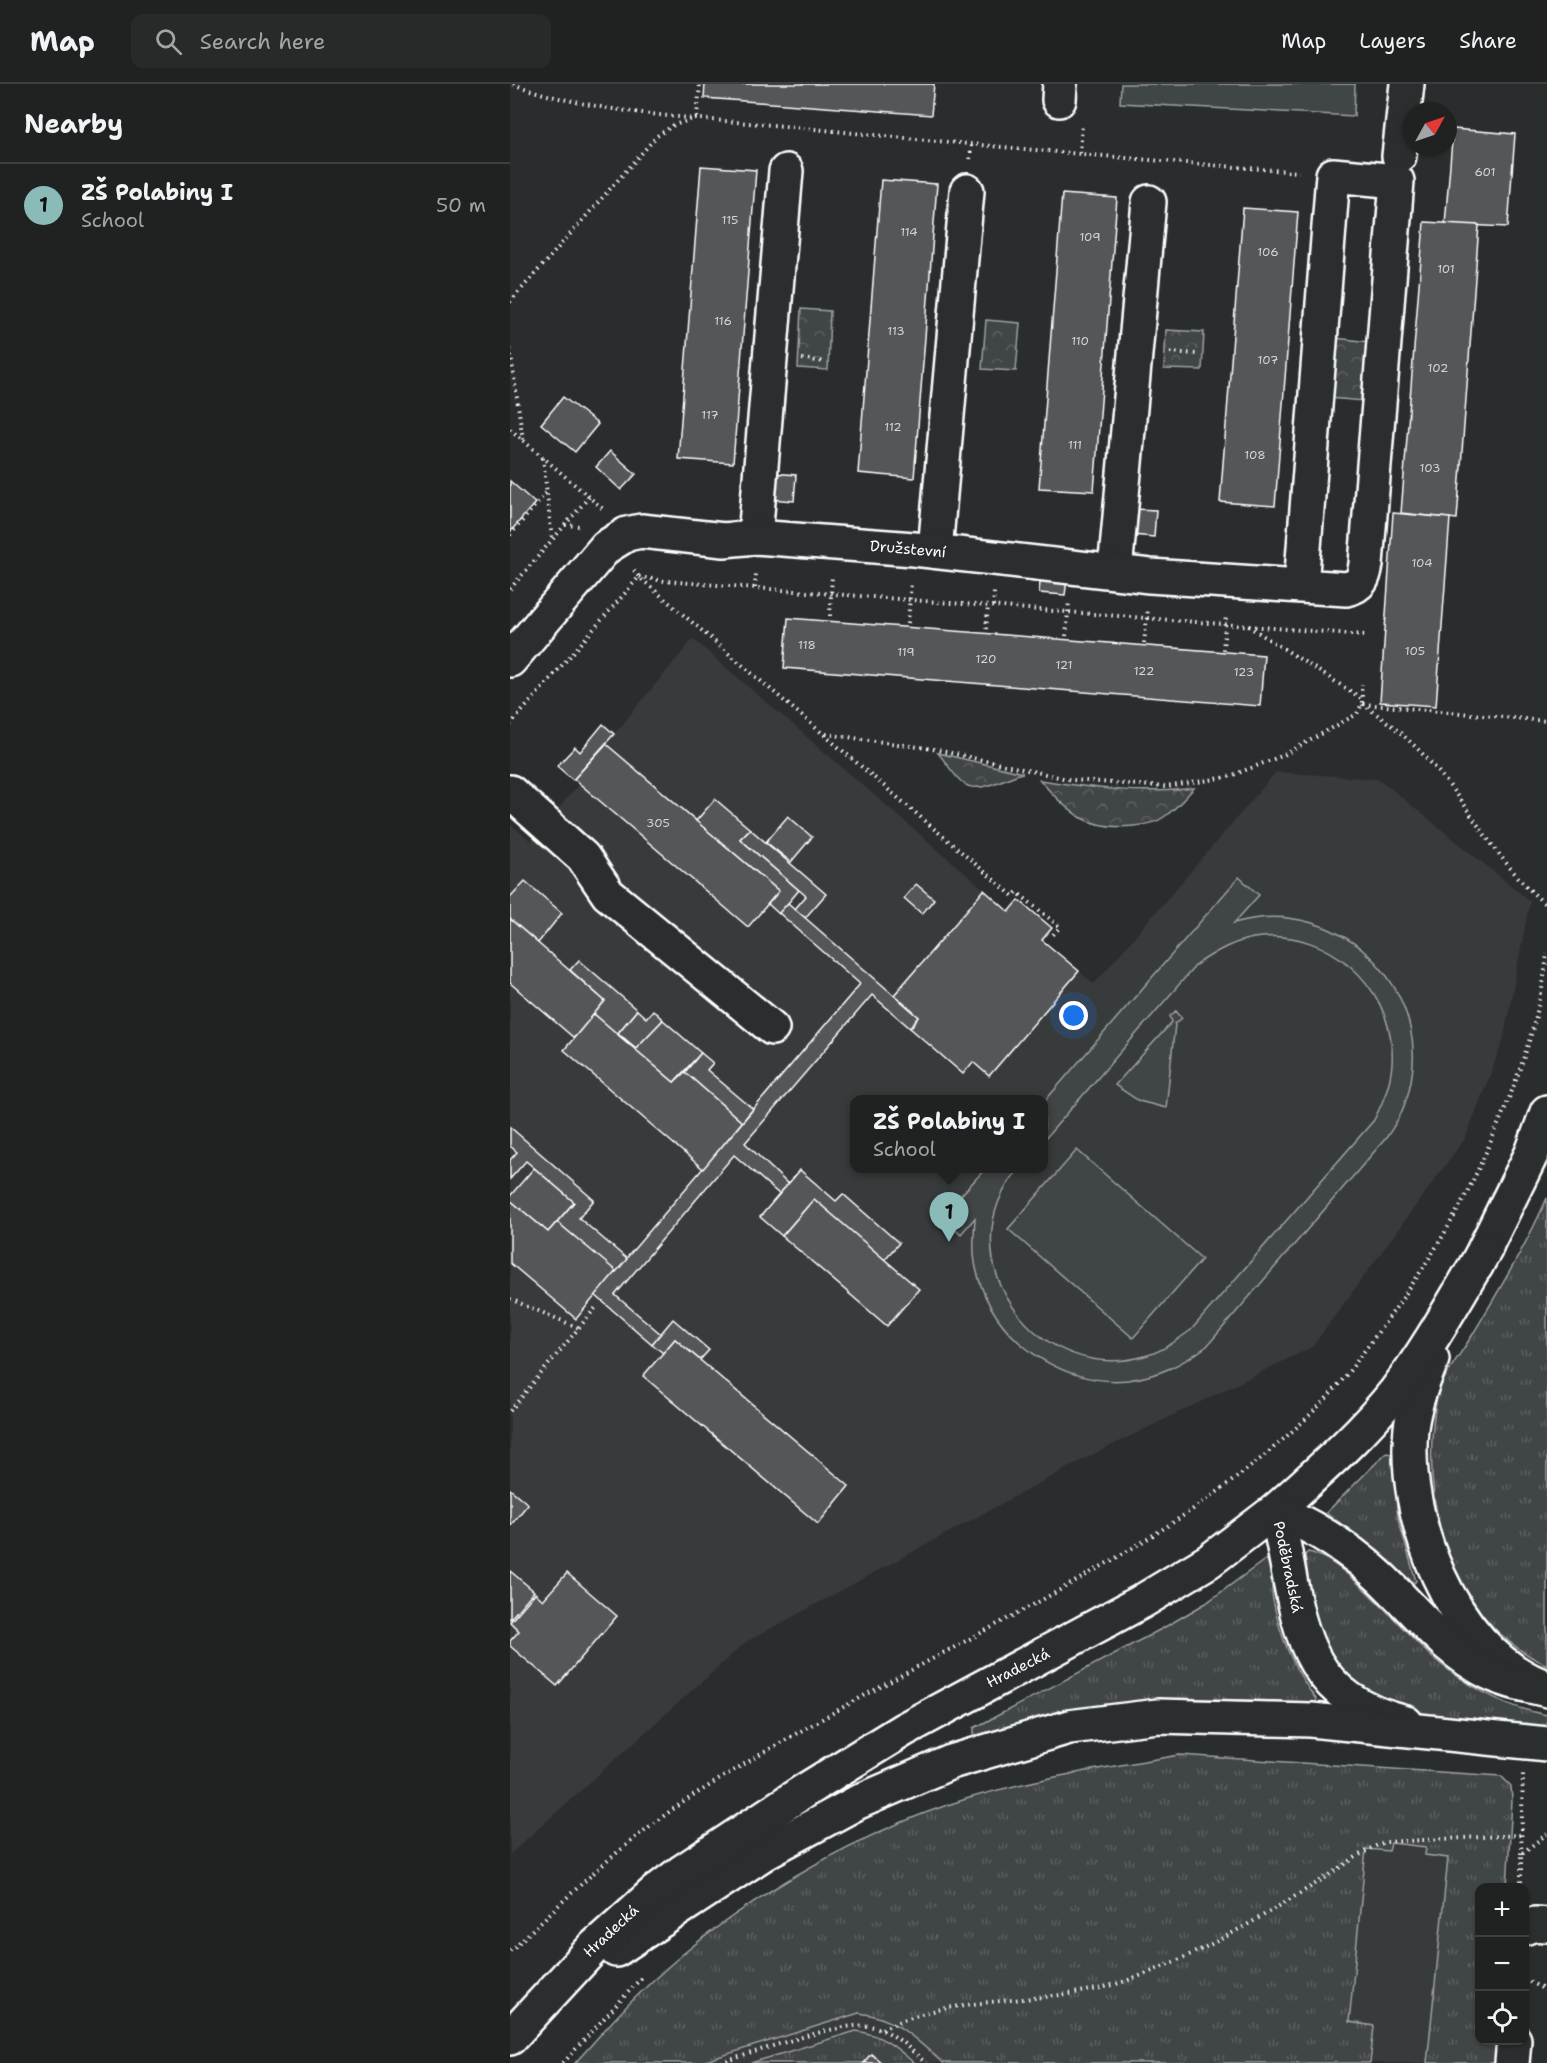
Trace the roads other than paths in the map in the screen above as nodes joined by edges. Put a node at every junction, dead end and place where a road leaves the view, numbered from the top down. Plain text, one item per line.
1 (1407, 84) edge
2 (1399, 156) dead end
3 (786, 171) dead end
4 (967, 191) dead end
5 (1149, 202) dead end
6 (755, 537) junction
7 (925, 550) junction
8 (1115, 571) junction
9 (1301, 586) junction
10 (510, 660) edge
11 (510, 792) edge
12 (772, 1028) dead end
13 (1547, 1112) edge
14 (1486, 1248) junction
15 (1276, 1510) junction
16 (1547, 1689) edge
17 (1481, 1737) junction
18 (1541, 1759) edge
19 (1547, 1925) edge
20 (1529, 1926) edge
21 (510, 2039) edge
22 (1514, 2045) edge
23 (1512, 2063) edge

1 - 2 street
3 - 6 street
4 - 7 street
5 - 8 street
6 - 7 street, Družstevní
6 - 10 street, Družstevní
7 - 8 street, Družstevní
8 - 9 street, Družstevní
9 - 9 street, Družstevní
11 - 12 street
13 - 14 street, Poděbradská
14 - 15 street, Poděbradská
14 - 16 street, Poděbradská
15 - 16 street
15 - 17 street, Poděbradská
15 - 21 street, Hradecká
17 - 18 street, Hradecká
17 - 21 street, Hradecká
19 - 20 street
22 - 23 street

